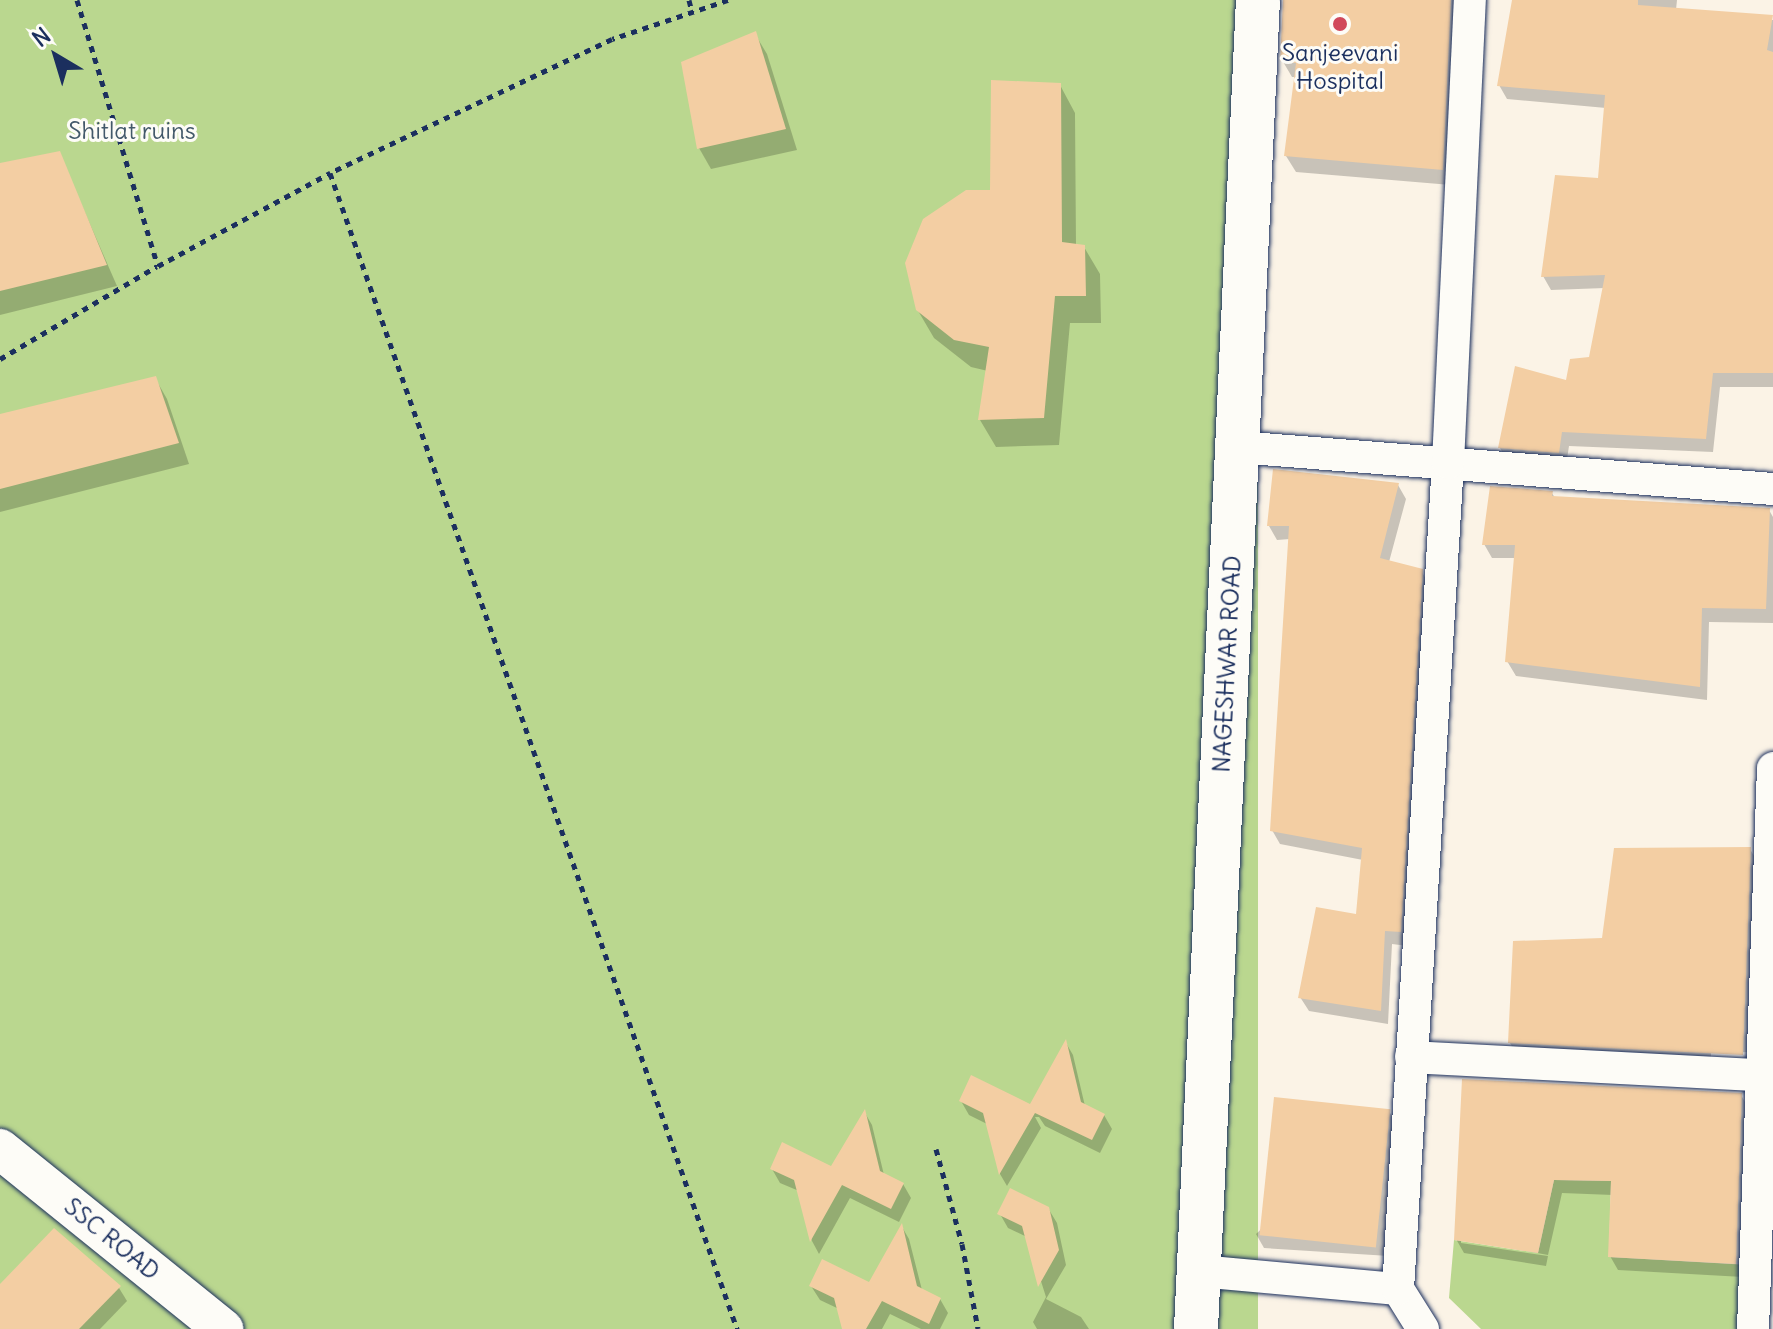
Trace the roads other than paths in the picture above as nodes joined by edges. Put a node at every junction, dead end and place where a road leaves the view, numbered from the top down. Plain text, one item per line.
1 (1258, 0) edge
2 (1470, 0) edge
3 (1237, 447) junction
4 (1448, 463) junction
5 (1773, 489) edge
6 (1773, 768) edge
7 (1411, 1057) junction
8 (1767, 1076) edge
9 (0, 1149) edge
10 (1199, 1271) junction
11 (1398, 1289) junction
12 (223, 1329) edge
13 (1196, 1329) edge
14 (1423, 1329) edge
15 (1753, 1329) edge

1 - 3 main road, NAGESHWAR ROAD
2 - 4 street
3 - 4 street
3 - 10 main road, NAGESHWAR ROAD
4 - 5 street
4 - 7 street
6 - 8 street
7 - 8 street
7 - 11 street
8 - 15 street
9 - 12 street, SSC ROAD
10 - 11 street
10 - 13 main road, NAGESHWAR ROAD
11 - 14 street

